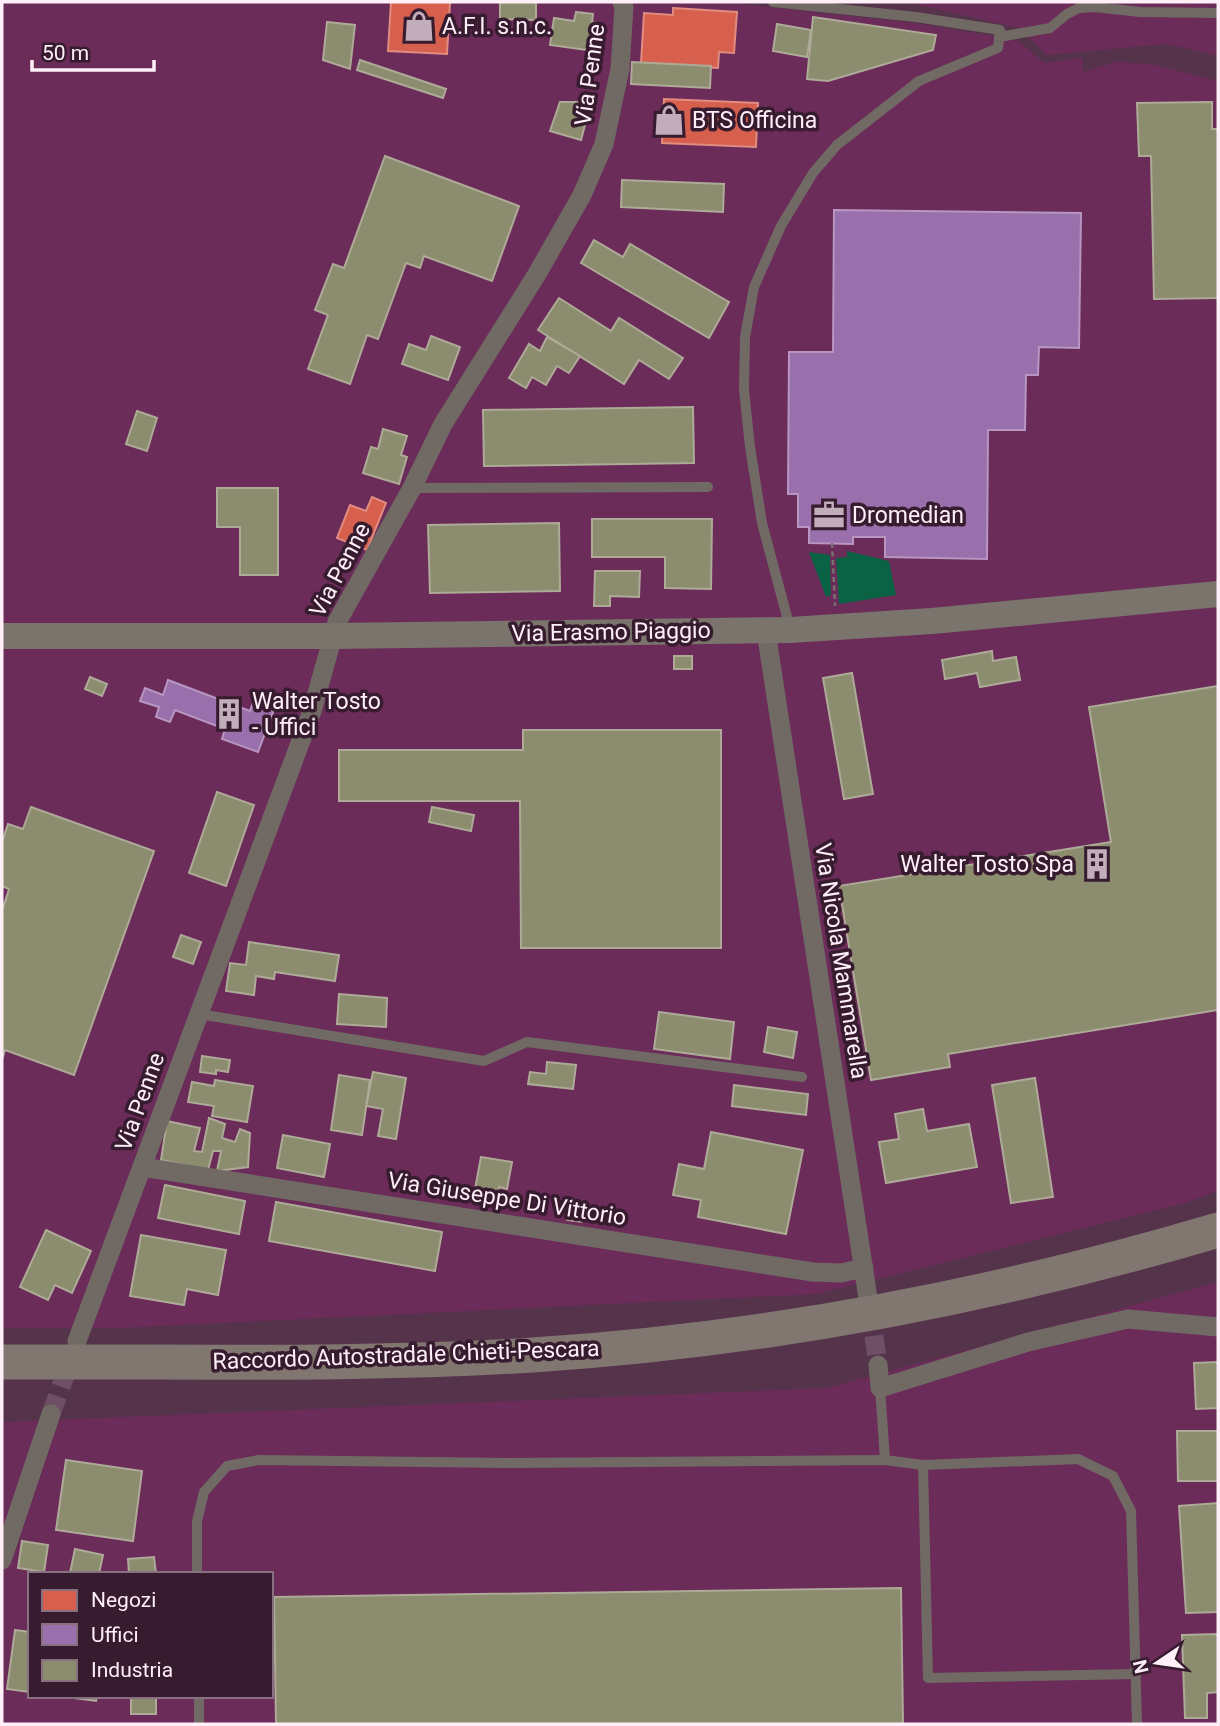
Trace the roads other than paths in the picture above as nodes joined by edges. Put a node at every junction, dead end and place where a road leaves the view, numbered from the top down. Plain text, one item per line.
1 (622, 2) edge
2 (773, 2) edge
3 (1218, 13) edge
4 (999, 37) junction
5 (708, 487) dead end
6 (412, 488) junction
7 (1218, 594) edge
8 (778, 630) junction
9 (2, 636) edge
10 (332, 636) junction
11 (199, 1014) junction
12 (802, 1077) dead end
13 (142, 1167) junction
14 (1218, 1230) edge
15 (1218, 1254) edge
16 (864, 1268) junction
17 (868, 1298) tunnel mouth
18 (1218, 1327) edge
19 (77, 1342) tunnel mouth
20 (2, 1362) edge
21 (878, 1365) tunnel mouth
22 (2, 1386) edge
23 (880, 1388) junction
24 (51, 1414) tunnel mouth
25 (885, 1460) junction
26 (923, 1465) junction
27 (2, 1560) edge
28 (197, 1572) edge
29 (1136, 1674) junction
30 (199, 1698) edge
31 (199, 1724) edge
32 (1137, 1724) edge

1 - 6 street, Via Penne
2 - 4 lane
3 - 4 lane
4 - 8 lane
5 - 6 lane
6 - 10 street, Via Penne
7 - 8 street, Via Erasmo Piaggio
8 - 10 street, Via Erasmo Piaggio
8 - 16 street, Via Nicola Mammarella
9 - 10 street, Via Erasmo Piaggio
10 - 11 street, Via Penne
11 - 12 lane
11 - 13 street, Via Penne
13 - 16 street, Via Giuseppe Di Vittorio
13 - 19 street, Via Penne
14 - 20 highway, Raccordo Autostradale Chieti-Pescara
15 - 22 highway, Raccordo Autostradale Chieti-Pescara
16 - 17 street, Via Nicola Mammarella
18 - 23 street
21 - 23 street
23 - 25 lane
24 - 27 street
25 - 26 lane
25 - 28 lane
26 - 29 lane
26 - 29 lane
29 - 32 lane
30 - 31 lane

